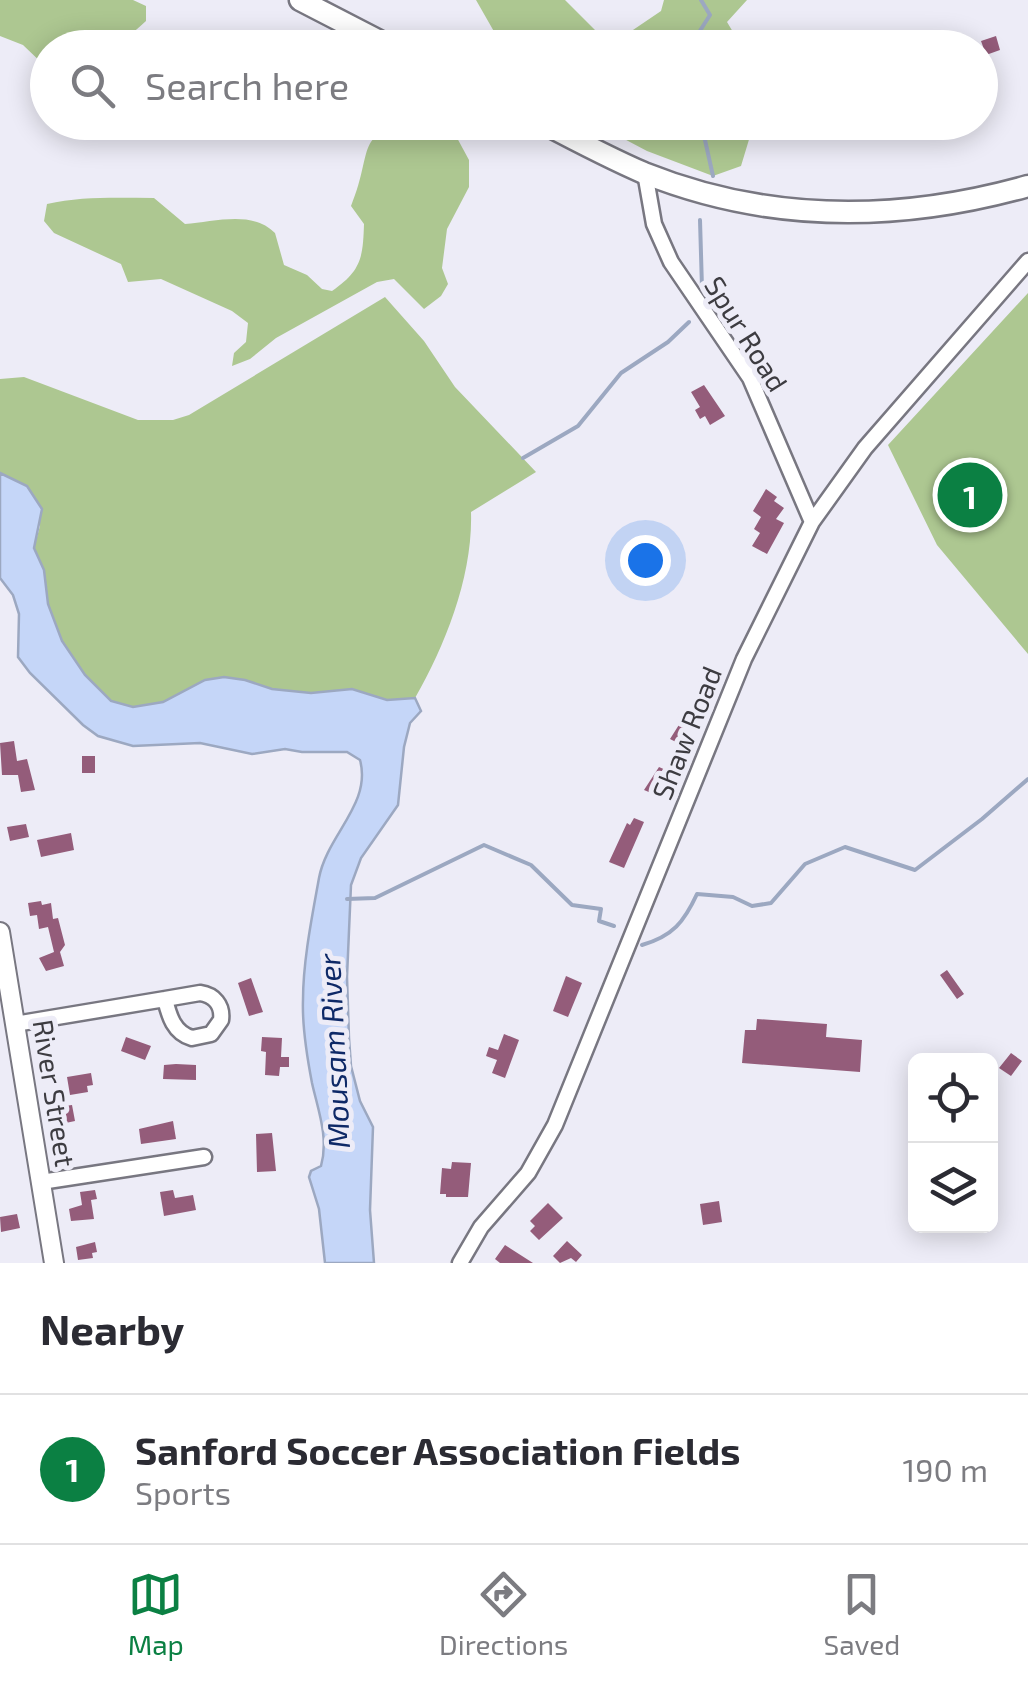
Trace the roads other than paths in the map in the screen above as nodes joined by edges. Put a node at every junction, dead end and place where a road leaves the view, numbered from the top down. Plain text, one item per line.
1 (300, 0) edge
2 (359, 30) edge
3 (577, 140) edge
4 (644, 173) junction
5 (1028, 186) edge
6 (1028, 261) edge
7 (812, 522) junction
8 (0, 932) edge
9 (165, 999) dead end
10 (15, 1024) junction
11 (204, 1157) dead end
12 (41, 1182) junction
13 (54, 1263) edge
14 (460, 1263) edge

1 - 2 main road
3 - 4 main road
4 - 5 main road
4 - 7 street, Spur Road
6 - 7 street, Shaw Road
7 - 14 street, Shaw Road
8 - 10 street, River Street
9 - 10 street
10 - 12 street, River Street
11 - 12 street
12 - 13 street, River Street

